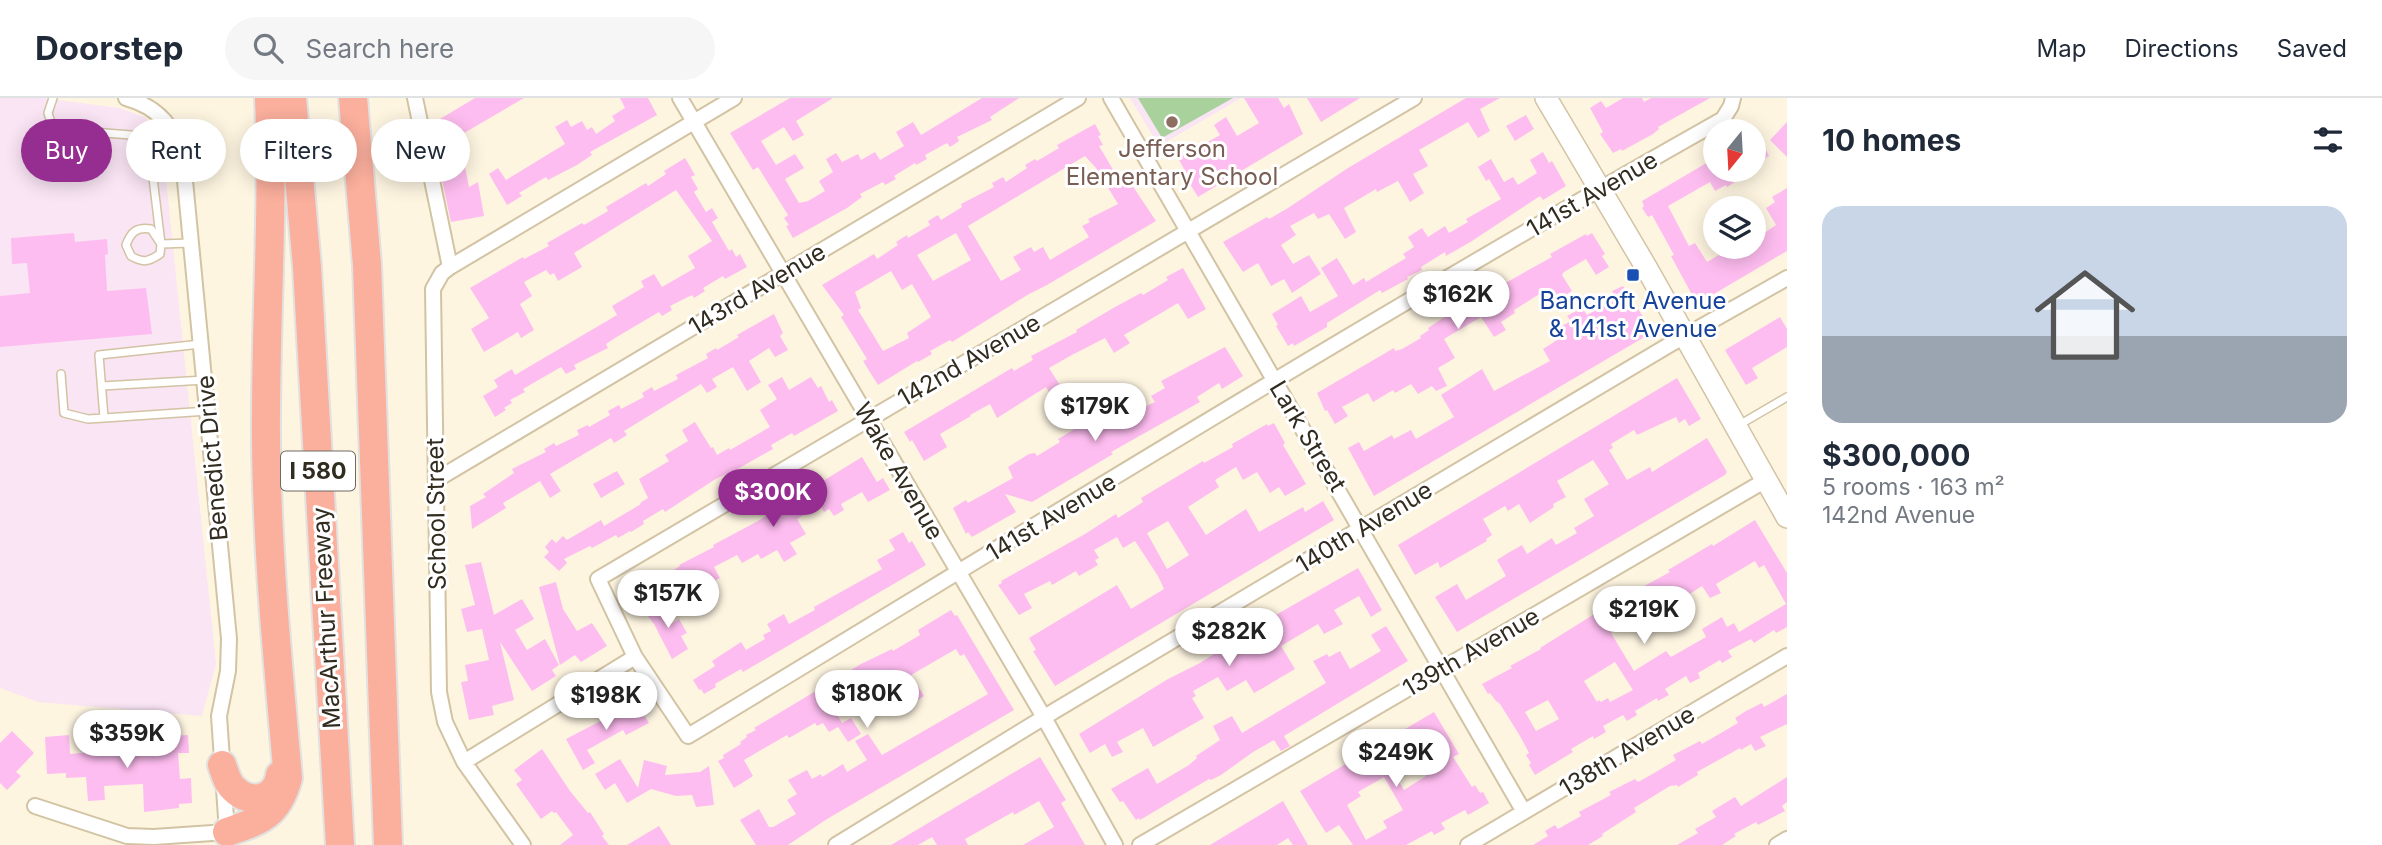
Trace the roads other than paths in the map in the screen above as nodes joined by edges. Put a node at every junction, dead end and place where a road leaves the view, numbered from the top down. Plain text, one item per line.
1 (53, 98) edge
2 (126, 98) edge
3 (269, 98) edge
4 (292, 98) edge
5 (354, 98) edge
6 (416, 98) edge
7 (680, 98) edge
8 (734, 98) edge
9 (1078, 98) edge
10 (1111, 98) edge
11 (1414, 98) edge
12 (1546, 98) edge
13 (1732, 98) edge
14 (694, 122) junction
15 (1601, 188) junction
16 (1188, 233) junction
17 (192, 243) junction
18 (162, 244) junction
19 (450, 267) junction
20 (784, 272) junction
21 (1787, 278) edge
22 (1686, 336) junction
23 (202, 344) junction
24 (61, 374) dead end
25 (205, 380) junction
26 (1275, 382) junction
27 (102, 386) junction
28 (1787, 397) edge
29 (208, 411) junction
30 (104, 418) junction
31 (869, 418) junction
32 (1736, 426) junction
33 (436, 480) junction
34 (1766, 480) junction
35 (1787, 517) edge
36 (1362, 529) junction
37 (958, 573) junction
38 (1787, 656) edge
39 (635, 657) junction
40 (1441, 669) junction
41 (281, 696) junction
42 (1044, 717) junction
43 (464, 762) junction
44 (222, 765) junction
45 (35, 806) dead end
46 (1524, 812) junction
47 (227, 839) edge
48 (1787, 839) edge
49 (340, 845) edge
50 (388, 845) edge
51 (523, 845) edge
52 (836, 845) edge
53 (1115, 845) edge
54 (1140, 845) edge
55 (1468, 845) edge
56 (1777, 845) edge

1 - 18 lane
2 - 17 street, Benedict Drive
3 - 41 highway
4 - 49 highway, MacArthur Freeway / I 580
5 - 50 highway, MacArthur Freeway / I 580
6 - 19 street
7 - 14 street, Wake Avenue
8 - 14 street
9 - 20 street, 143rd Avenue
10 - 16 street, Lark Street
11 - 16 street, 142nd Avenue
12 - 15 main road
13 - 15 street, 141st Avenue
14 - 19 street
14 - 20 street, Wake Avenue
15 - 22 main road
15 - 26 street, 141st Avenue
16 - 26 street, Lark Street
16 - 31 street, 142nd Avenue
17 - 18 lane
17 - 23 street, Benedict Drive
18 - 18 lane
19 - 33 street, School Street
20 - 31 street, Wake Avenue
20 - 33 street, 143rd Avenue
21 - 22 street, 140th Avenue
22 - 32 main road
22 - 36 street, 140th Avenue
23 - 25 street, Benedict Drive
23 - 27 lane
24 - 30 lane
25 - 27 lane
25 - 29 street, Benedict Drive
26 - 36 street, Lark Street
26 - 37 street, 141st Avenue
27 - 30 lane
28 - 32 lane
29 - 30 lane
29 - 44 street, Benedict Drive
31 - 37 street, Wake Avenue
31 - 39 street, 142nd Avenue
32 - 34 main road
33 - 43 street, School Street
34 - 35 main road
34 - 40 street, 139th Avenue
36 - 40 street, Lark Street
36 - 42 street, 140th Avenue
37 - 39 street, 141st Avenue
37 - 42 street, Wake Avenue
38 - 46 street, 138th Avenue
39 - 43 street
40 - 46 street, Lark Street
40 - 54 street, 139th Avenue
41 - 44 highway
41 - 47 highway
42 - 52 street, 140th Avenue
42 - 53 street, Wake Avenue
43 - 51 street, School Street
44 - 47 street, Benedict Drive
45 - 47 street
46 - 55 street, 138th Avenue
48 - 56 street

